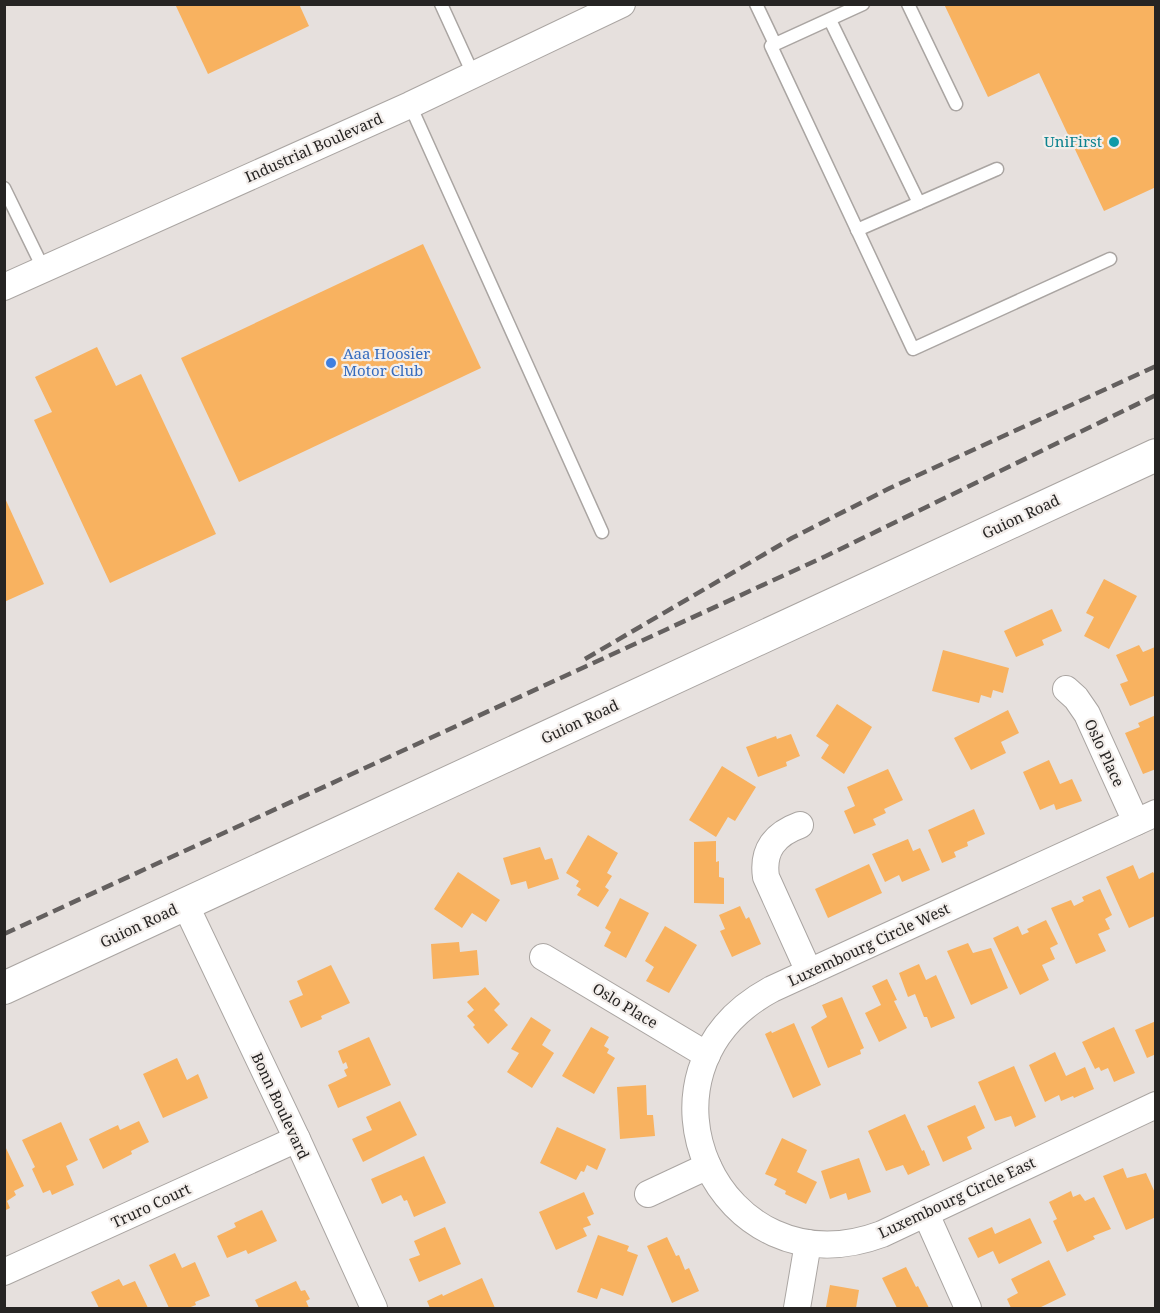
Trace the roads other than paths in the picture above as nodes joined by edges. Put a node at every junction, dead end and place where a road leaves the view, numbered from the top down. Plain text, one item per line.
1 (441, 4) edge
2 (621, 4) edge
3 (756, 4) edge
4 (863, 4) edge
5 (908, 4) edge
6 (830, 20) junction
7 (775, 44) junction
8 (473, 74) junction
9 (957, 104) dead end
10 (410, 105) junction
11 (997, 169) dead end
12 (4, 188) edge
13 (919, 203) junction
14 (857, 230) junction
15 (1110, 259) dead end
16 (44, 270) junction
17 (4, 287) edge
18 (1154, 459) edge
19 (602, 531) dead end
20 (1066, 689) dead end
21 (1146, 818) edge
22 (800, 825) dead end
23 (185, 904) junction
24 (543, 957) dead end
25 (809, 972) junction
26 (4, 988) edge
27 (706, 1055) junction
28 (1155, 1105) edge
29 (297, 1139) junction
30 (708, 1166) junction
31 (648, 1194) dead end
32 (926, 1214) junction
33 (808, 1243) junction
34 (4, 1272) edge
35 (374, 1308) edge
36 (797, 1308) edge
37 (968, 1308) edge

1 - 8 lane
2 - 8 street, Industrial Boulevard
3 - 7 lane
4 - 6 lane
5 - 9 lane
6 - 7 lane
6 - 13 lane
7 - 14 lane
8 - 10 street, Industrial Boulevard
10 - 16 street, Industrial Boulevard
10 - 19 lane
11 - 13 lane
12 - 16 lane
13 - 14 lane
14 - 15 lane
16 - 17 street, Industrial Boulevard
18 - 23 street, Guion Road
20 - 21 street, Oslo Place
21 - 25 street, Luxembourg Circle West
22 - 25 street
23 - 26 street, Guion Road
23 - 29 street, Bonn Boulevard
24 - 27 street, Oslo Place
25 - 27 street, Luxembourg Circle West
27 - 30 street, Luxembourg Circle West
28 - 32 street, Luxembourg Circle East
29 - 34 street, Truro Court
29 - 35 street, Bonn Boulevard
30 - 31 street
30 - 33 street, Luxembourg Circle East
32 - 33 street, Luxembourg Circle East
32 - 37 street
33 - 36 street

